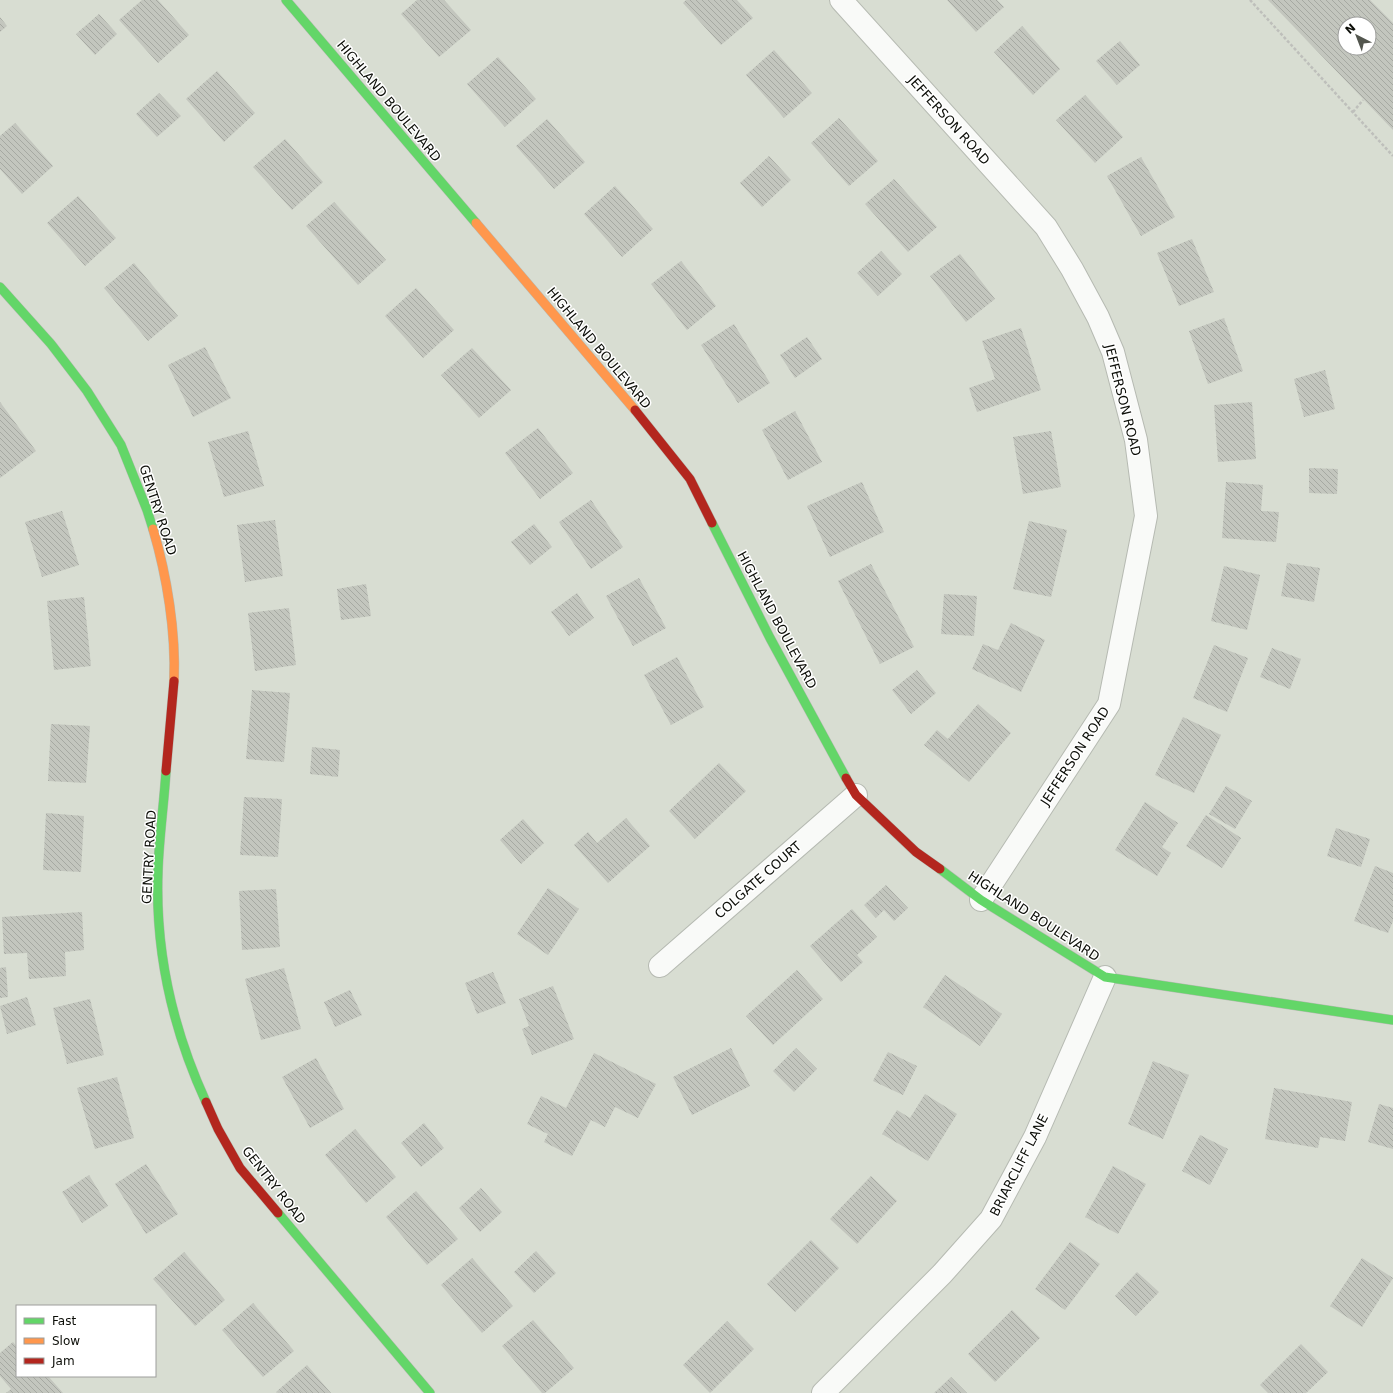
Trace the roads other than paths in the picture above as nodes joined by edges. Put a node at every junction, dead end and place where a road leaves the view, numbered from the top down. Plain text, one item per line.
1 (286, 0) edge
2 (841, 0) edge
3 (0, 287) edge
4 (856, 795) junction
5 (980, 900) junction
6 (660, 966) dead end
7 (1105, 977) junction
8 (1393, 1020) edge
9 (430, 1393) edge
10 (823, 1393) edge

1 - 4 street, HIGHLAND BOULEVARD
2 - 5 street, JEFFERSON ROAD
3 - 9 street, GENTRY ROAD
4 - 5 street, HIGHLAND BOULEVARD
4 - 6 street, COLGATE COURT
5 - 7 street, HIGHLAND BOULEVARD
7 - 8 street, HIGHLAND BOULEVARD
7 - 10 street, BRIARCLIFF LANE

